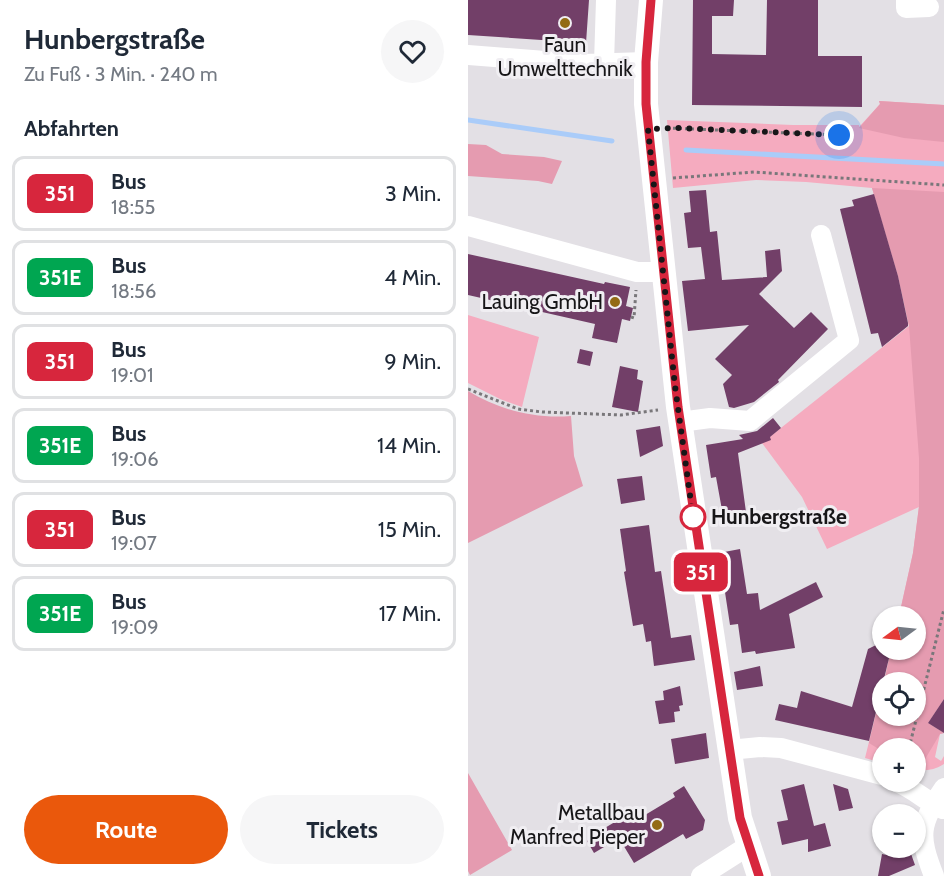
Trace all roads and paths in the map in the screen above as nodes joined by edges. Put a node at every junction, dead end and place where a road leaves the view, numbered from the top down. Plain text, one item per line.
1 (606, 0) edge
2 (651, 0) edge
3 (906, 0) edge
4 (929, 7) dead end
5 (468, 55) edge
6 (646, 62) junction
7 (604, 63) junction
8 (648, 129) junction
9 (839, 135) dead end
10 (654, 179) junction
11 (944, 185) edge
12 (468, 226) edge
13 (821, 235) dead end
14 (663, 272) junction
15 (635, 310) dead end
16 (631, 318) dead end
17 (468, 389) edge
18 (679, 415) junction
19 (944, 609) edge
20 (912, 738) edge
21 (729, 750) junction
22 (872, 772) edge
23 (944, 788) edge
24 (916, 792) edge
25 (938, 807) edge
26 (748, 846) junction
27 (701, 876) edge
28 (759, 876) edge
29 (934, 876) edge

1 - 7 street
2 - 6 main road
3 - 4 street
5 - 7 street
6 - 7 street
6 - 8 main road
8 - 9 path
8 - 10 main road
10 - 11 path
10 - 14 main road
12 - 14 street
13 - 18 street
14 - 18 main road
15 - 16 path
17 - 18 path
18 - 21 main road
19 - 20 path
21 - 22 street
21 - 26 main road
23 - 25 street
24 - 25 street
25 - 29 street
26 - 27 street
26 - 28 main road

